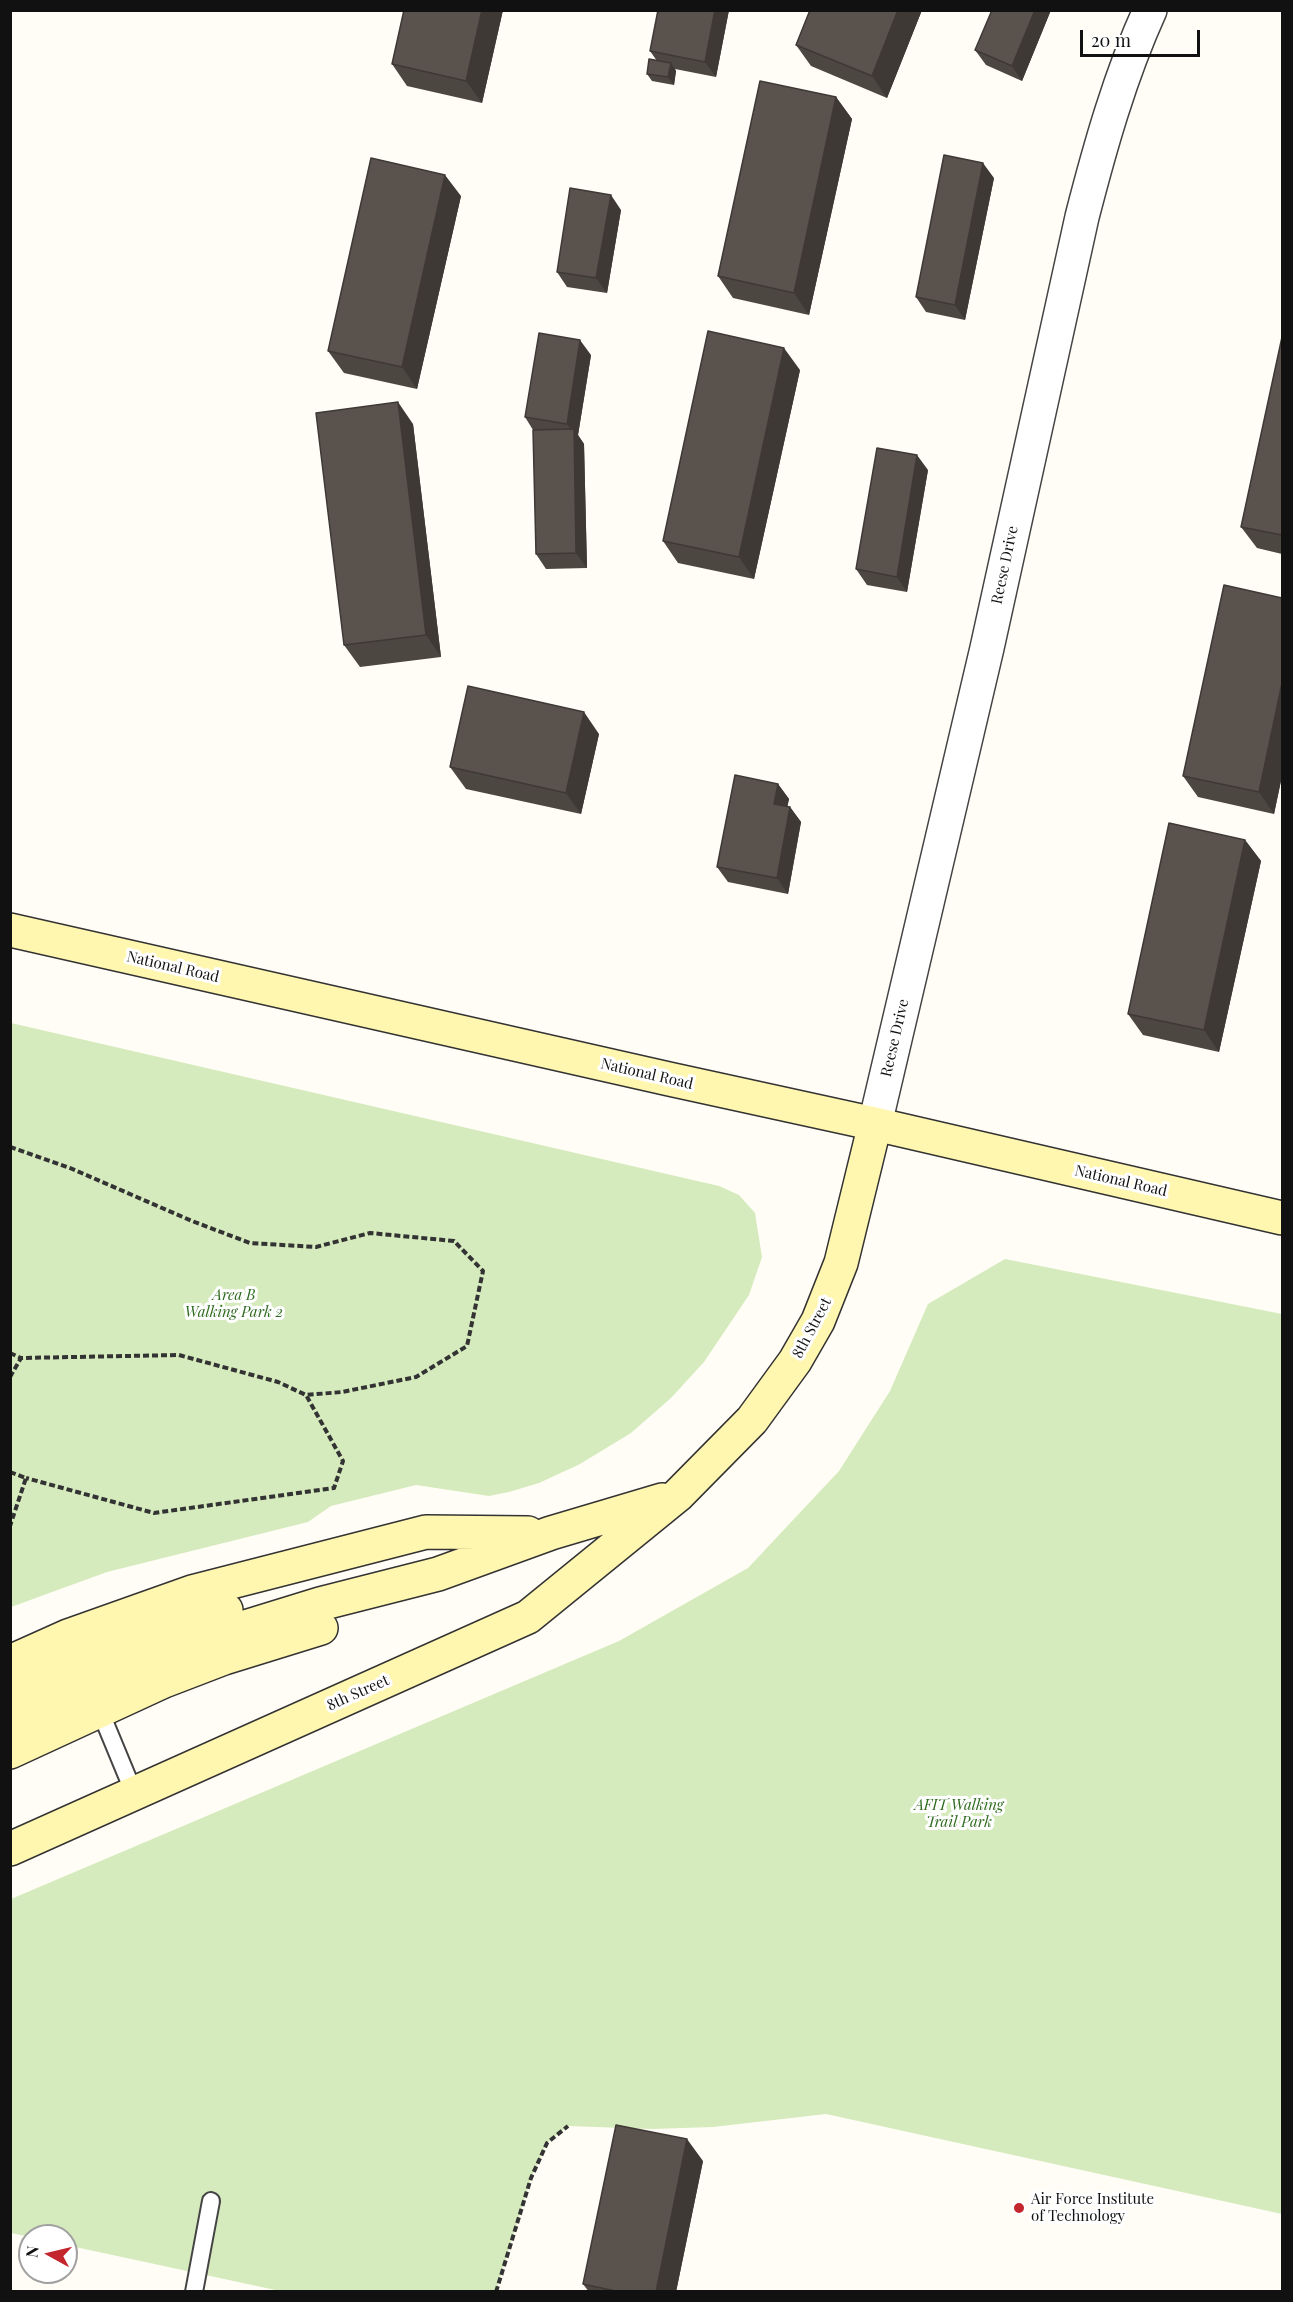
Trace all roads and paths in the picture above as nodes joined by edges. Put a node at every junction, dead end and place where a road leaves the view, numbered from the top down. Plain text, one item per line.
1 (1150, 10) edge
2 (10, 930) edge
3 (875, 1124) junction
4 (10, 1147) edge
5 (1282, 1218) edge
6 (10, 1353) edge
7 (21, 1358) junction
8 (10, 1377) edge
9 (306, 1395) junction
10 (10, 1473) edge
11 (26, 1478) junction
12 (678, 1495) junction
13 (10, 1526) edge
14 (551, 1533) junction
15 (10, 1662) edge
16 (85, 1675) junction
17 (10, 1695) edge
18 (10, 1725) edge
19 (10, 1752) edge
20 (134, 1793) junction
21 (10, 1849) edge
22 (568, 2126) dead end
23 (211, 2201) dead end
24 (195, 2292) edge
25 (496, 2292) edge

1 - 3 street, Reese Drive
2 - 3 street, National Road
3 - 5 street, National Road
3 - 12 street, 8th Street
4 - 9 path
6 - 7 path
7 - 8 path
7 - 9 path
9 - 11 path
10 - 11 path
11 - 13 path
12 - 14 street, 8th Street
12 - 20 street, 8th Street
14 - 16 street
14 - 16 street
15 - 16 street
16 - 17 street
16 - 18 street
16 - 19 street
16 - 20 lane
20 - 21 street, 8th Street
22 - 25 path
23 - 24 lane

